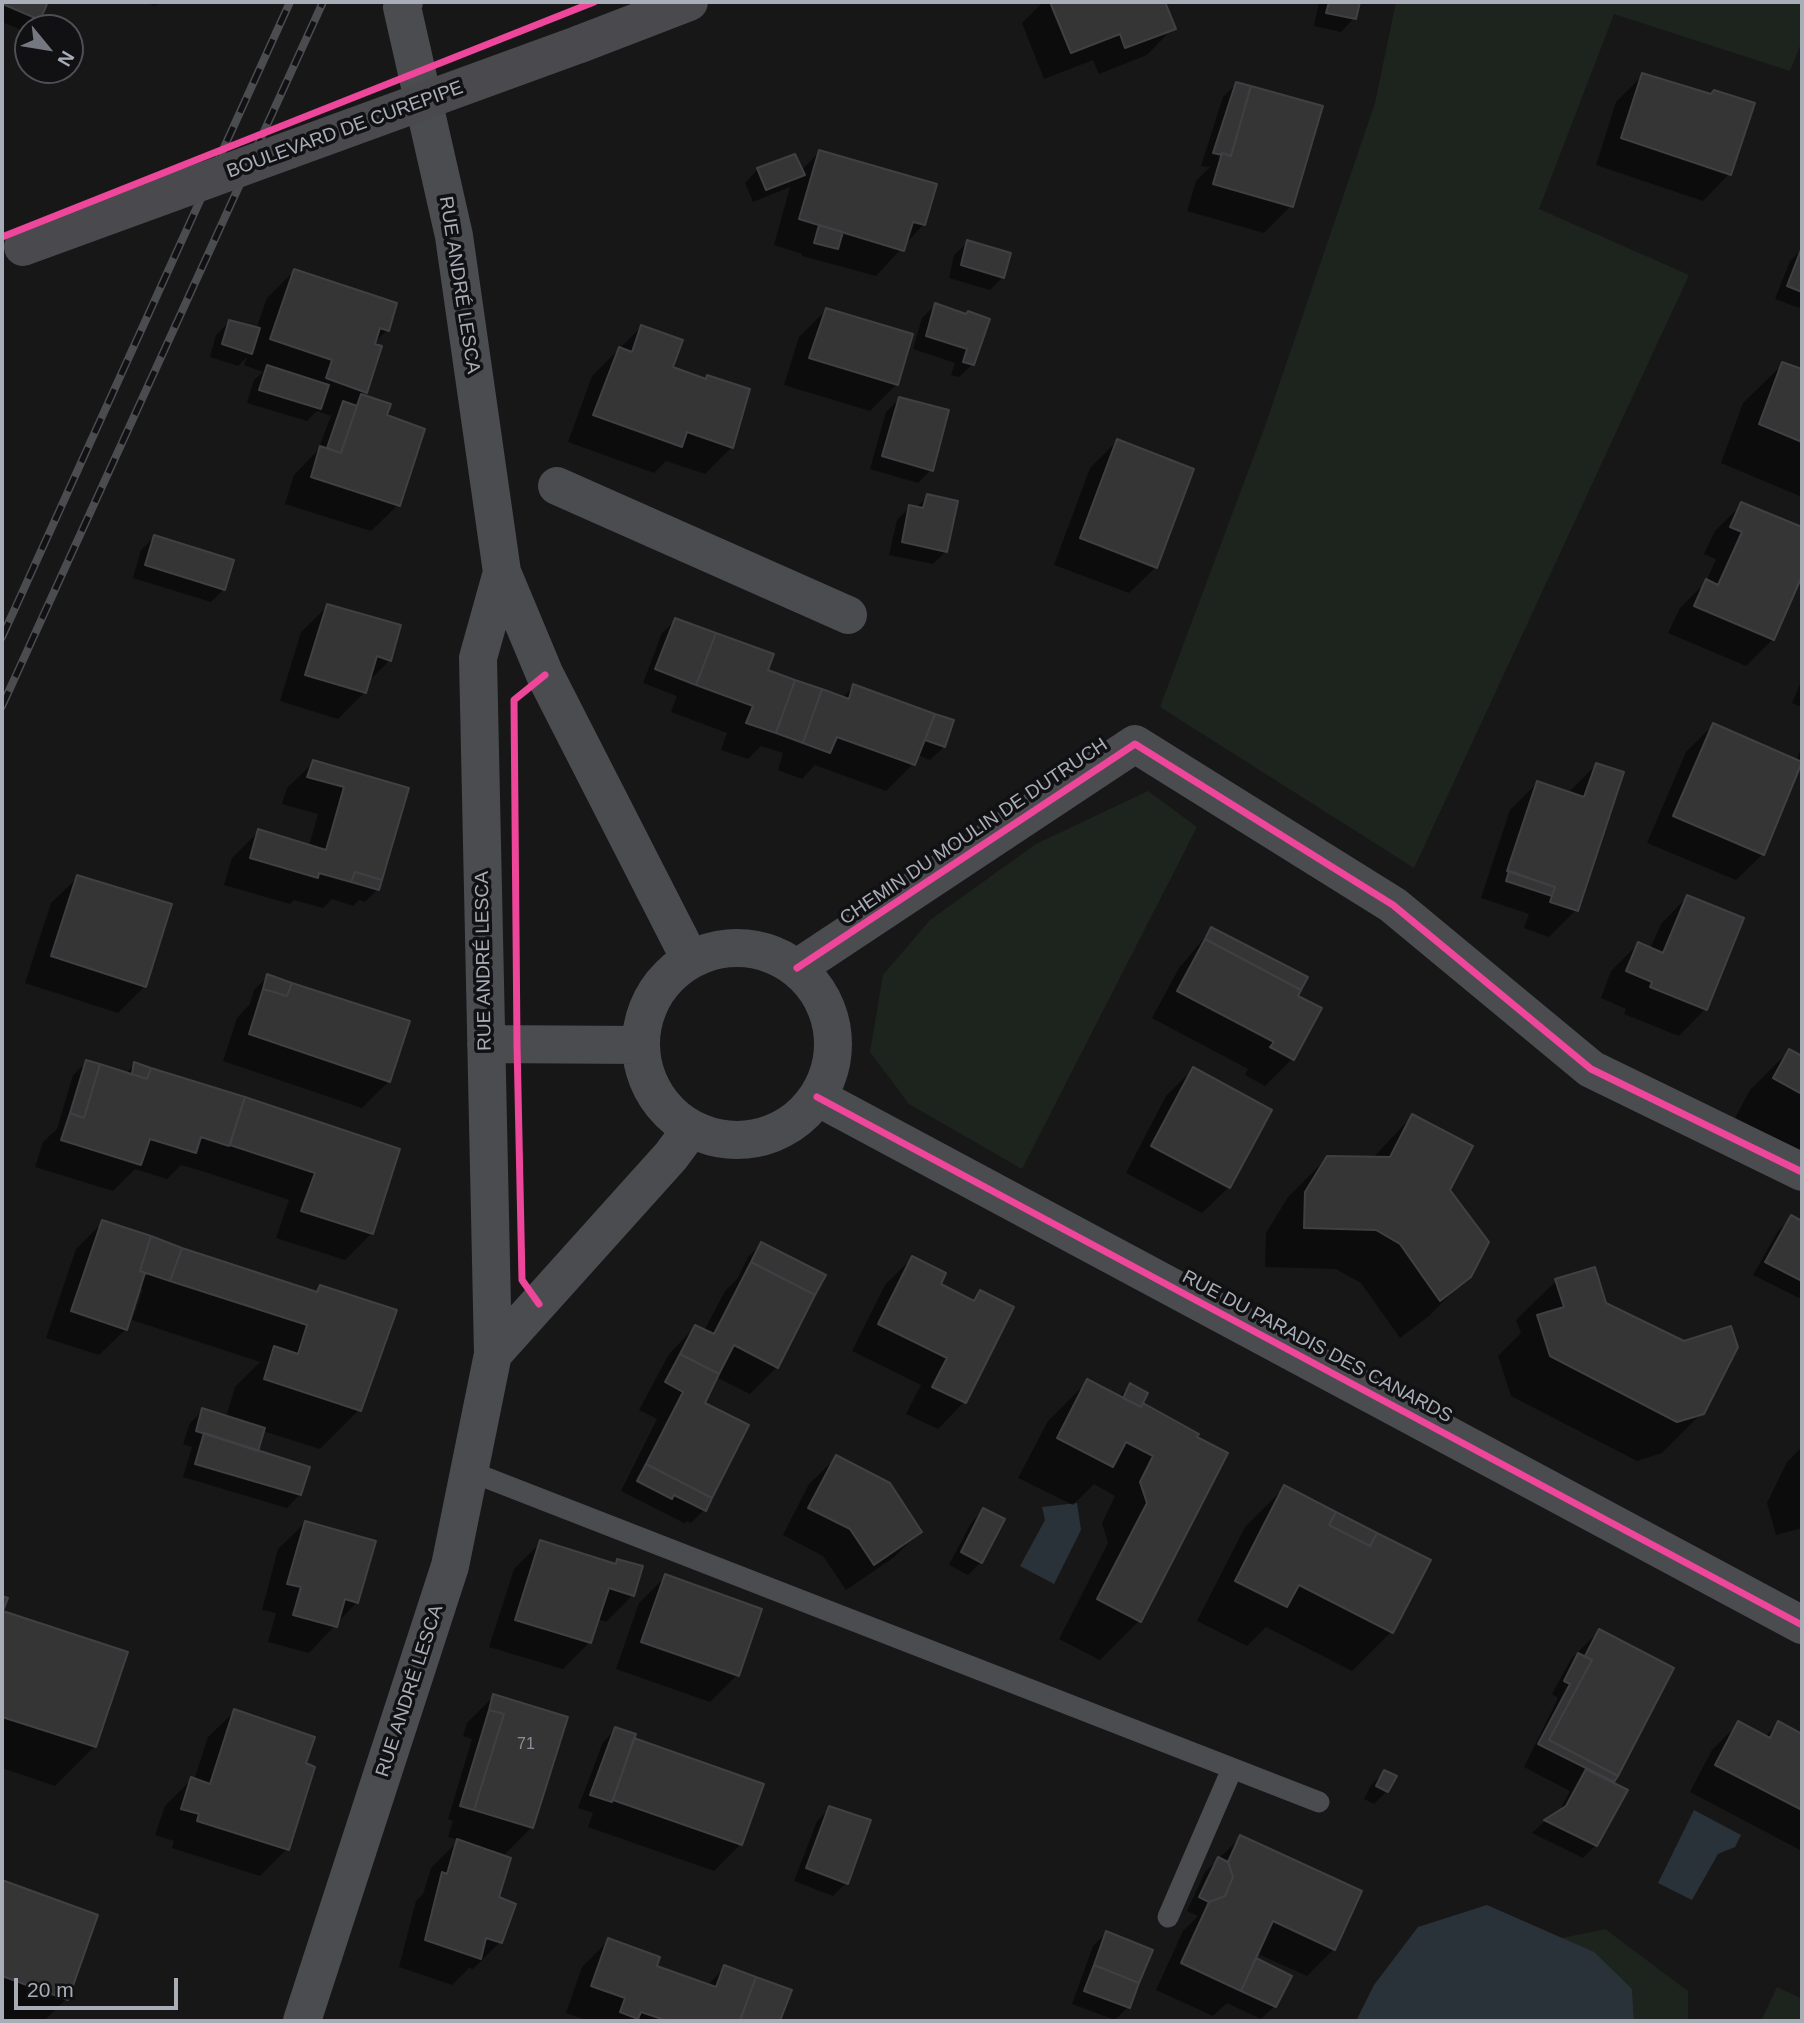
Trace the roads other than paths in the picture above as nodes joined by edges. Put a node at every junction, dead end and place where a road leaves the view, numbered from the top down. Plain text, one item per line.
1 (404, 2) edge
2 (689, 2) edge
3 (12, 253) edge
4 (557, 486) dead end
5 (502, 572) junction
6 (848, 615) dead end
7 (690, 959) junction
8 (797, 968) junction
9 (486, 1044) junction
10 (640, 1045) junction
11 (817, 1097) junction
12 (691, 1129) junction
13 (1802, 1172) edge
14 (493, 1354) junction
15 (469, 1471) junction
16 (1802, 1625) edge
17 (1232, 1769) junction
18 (1319, 1802) dead end
19 (1168, 1917) dead end
20 (302, 2021) edge

1 - 5 street, RUE ANDRÉ LESCA
2 - 3 main road, BOULEVARD DE CUREPIPE, bridge
4 - 6 street
5 - 7 street, RUE ANDRÉ LESCA
5 - 9 street, RUE ANDRÉ LESCA
7 - 8 street
7 - 10 street
8 - 11 street
8 - 13 street, CHEMIN DU MOULIN DE DUTRUCH
9 - 10 street
9 - 14 street, RUE ANDRÉ LESCA
10 - 12 street
11 - 12 street
11 - 16 street, RUE DU PARADIS DES CANARDS
12 - 14 street
14 - 15 street, RUE ANDRÉ LESCA
15 - 17 lane
15 - 20 street, RUE ANDRÉ LESCA
17 - 18 lane
17 - 19 lane

